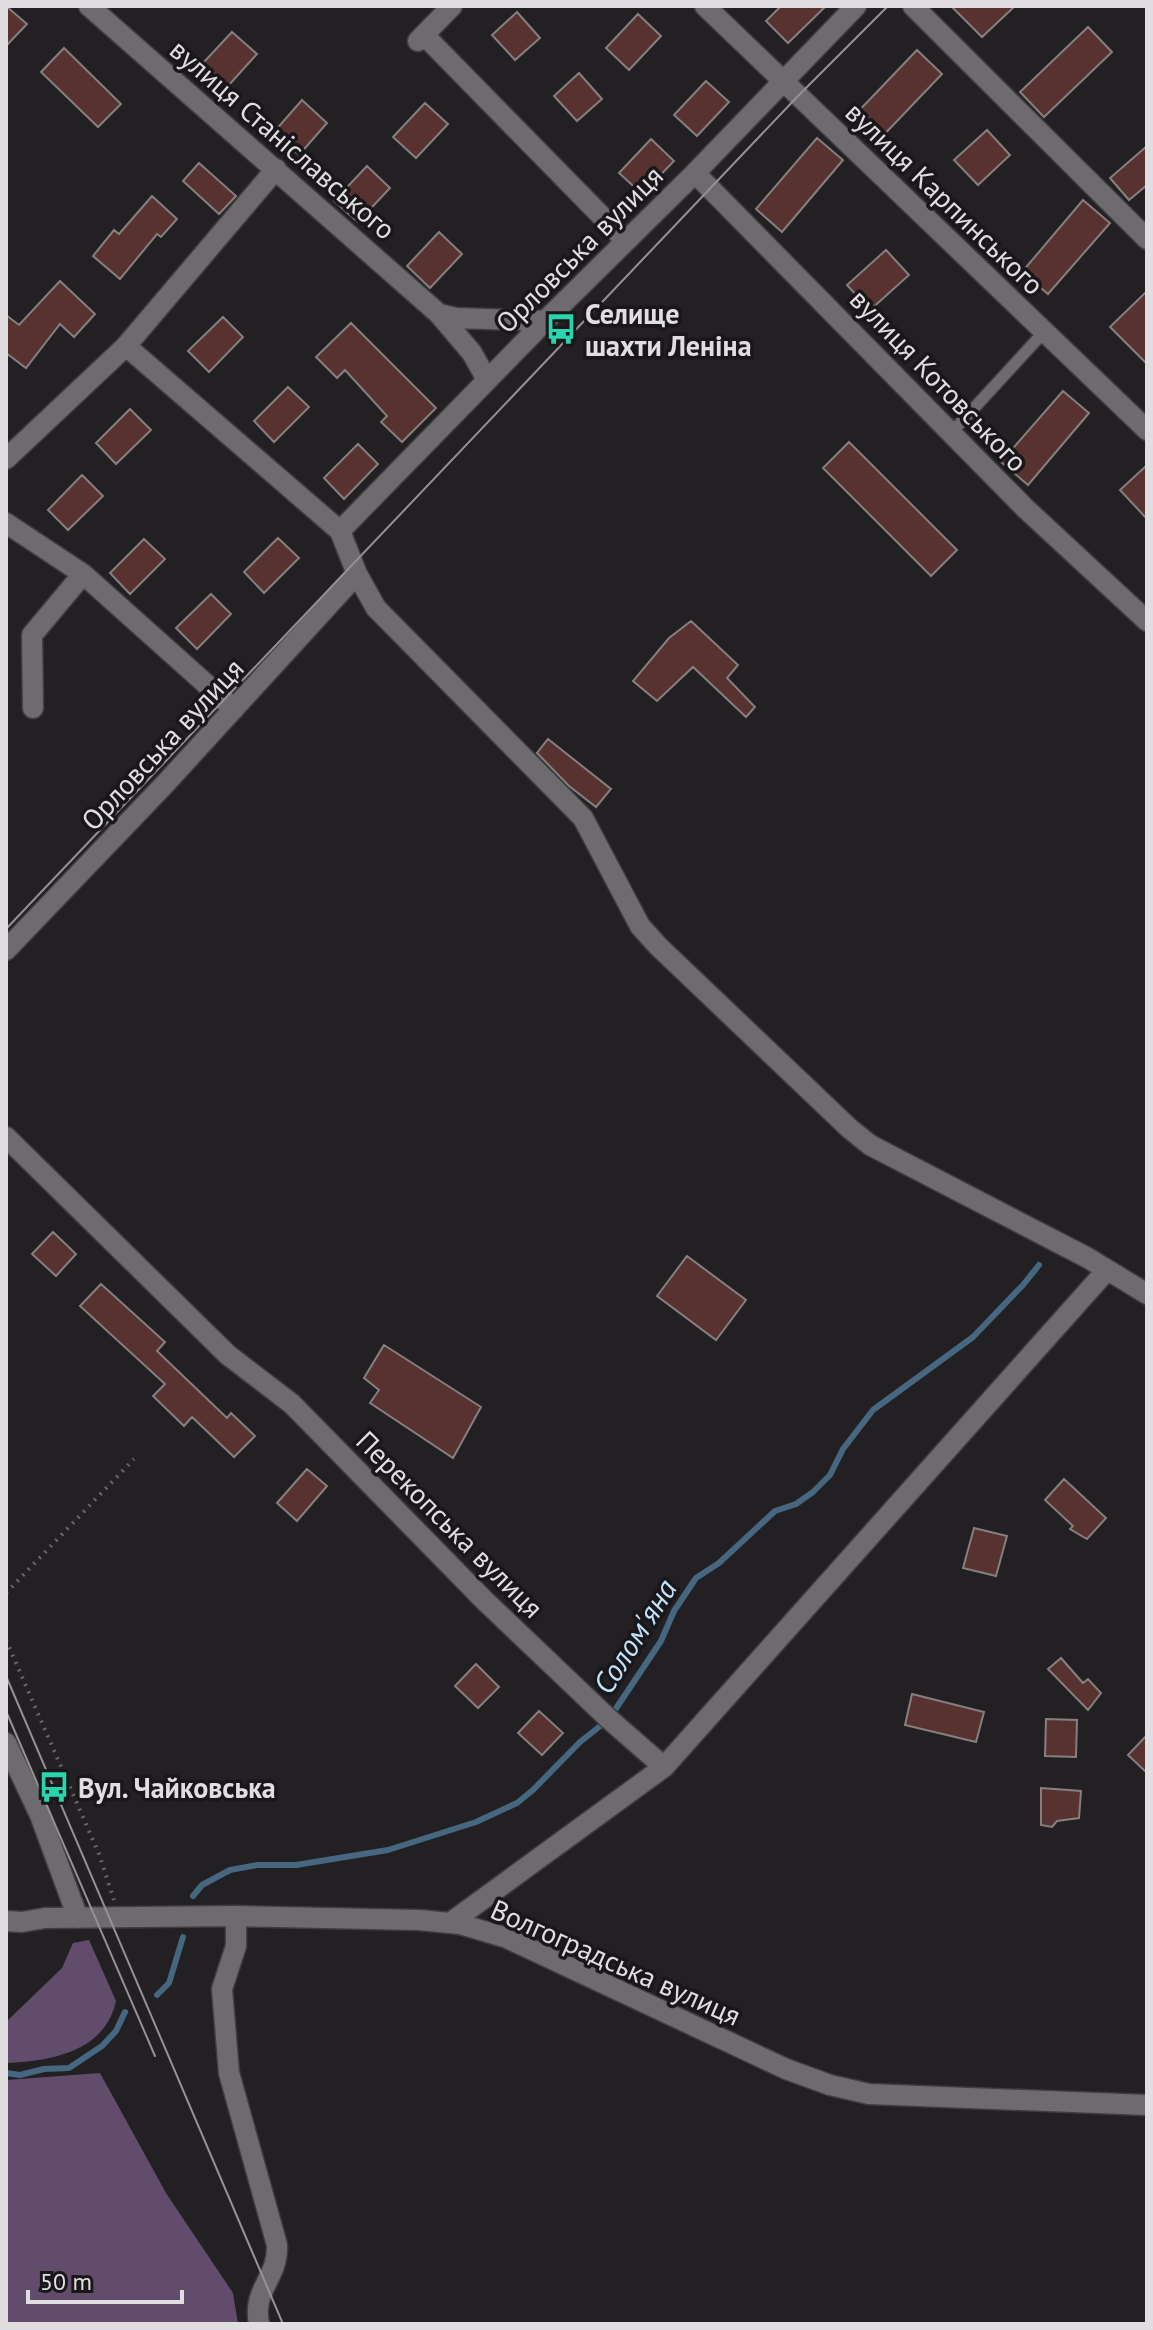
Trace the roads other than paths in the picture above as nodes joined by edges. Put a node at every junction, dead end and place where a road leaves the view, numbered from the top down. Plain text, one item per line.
1 (89, 6) edge
2 (452, 6) edge
3 (705, 6) edge
4 (856, 6) edge
5 (913, 6) edge
6 (783, 81) junction
7 (276, 169) junction
8 (695, 173) junction
9 (1147, 239) edge
10 (626, 241) junction
11 (439, 314) junction
12 (545, 321) junction
13 (1044, 332) junction
14 (126, 346) junction
15 (487, 380) junction
16 (1147, 430) edge
17 (952, 432) junction
18 (6, 459) edge
19 (6, 523) edge
20 (340, 531) junction
21 (83, 574) junction
22 (357, 574) junction
23 (1147, 621) edge
24 (33, 708) dead end
25 (234, 709) junction
26 (6, 950) edge
27 (6, 1137) edge
28 (1107, 1270) junction
29 (1147, 1294) edge
30 (6, 1743) edge
31 (664, 1767) junction
32 (236, 1916) junction
33 (11, 1918) edge
34 (78, 1918) junction
35 (450, 1923) junction
36 (1147, 2105) edge
37 (259, 2324) edge

1 - 7 street, вулиця Станіславського
2 - 10 street
3 - 6 street, вулиця Карпинського
4 - 6 street, Орловська вулиця
5 - 9 street
6 - 8 street, Орловська вулиця
6 - 13 street, вулиця Карпинського
7 - 11 street, вулиця Станіславського
7 - 14 street
8 - 10 street, Орловська вулиця
8 - 17 street, вулиця Котовського
10 - 12 street, Орловська вулиця
11 - 12 street
11 - 15 street, вулиця Станіславського
12 - 15 street, Орловська вулиця
13 - 16 street, вулиця Карпинського
13 - 17 lane
14 - 18 street
14 - 20 street
15 - 20 street, Орловська вулиця
17 - 23 street, вулиця Котовського
19 - 21 street
20 - 22 street
21 - 24 street
21 - 25 street
22 - 25 street, Орловська вулиця
22 - 28 street
25 - 26 street, Орловська вулиця
27 - 31 street, Перекопська вулиця
28 - 29 street
28 - 31 street
30 - 34 street
31 - 35 street
32 - 34 street, Волгоградська вулиця
32 - 35 street, Волгоградська вулиця
32 - 37 street
33 - 34 street, Волгоградська вулиця
35 - 36 street, Волгоградська вулиця

